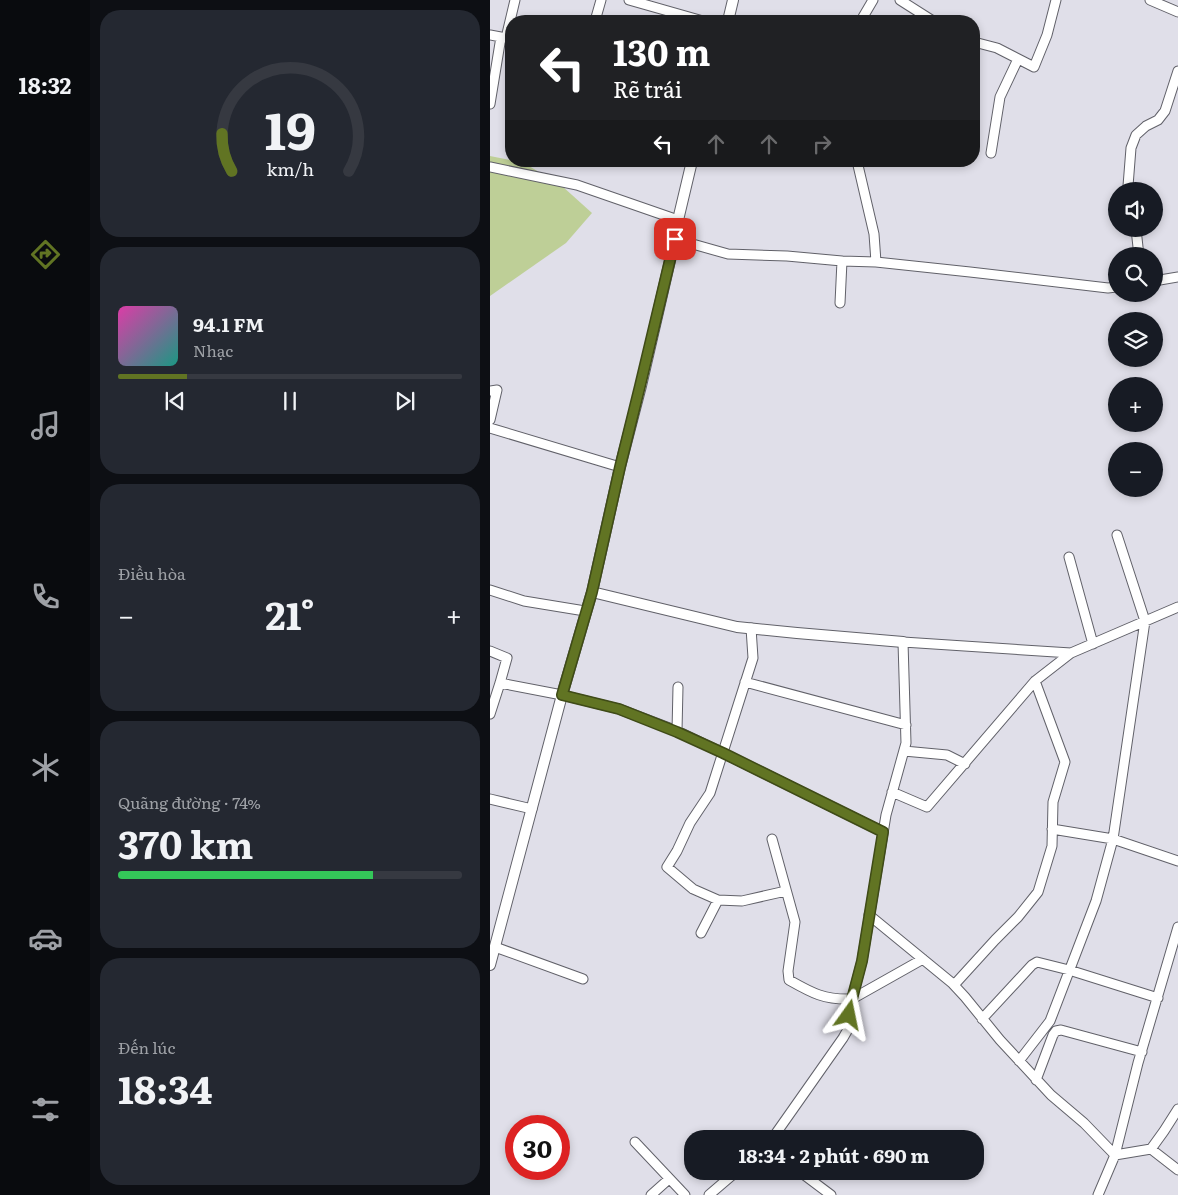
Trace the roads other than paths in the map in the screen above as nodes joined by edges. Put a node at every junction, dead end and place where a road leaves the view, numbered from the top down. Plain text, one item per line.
1 (515, 0) edge
2 (601, 0) edge
3 (629, 0) edge
4 (733, 0) edge
5 (873, 0) edge
6 (900, 0) edge
7 (1056, 0) edge
8 (1150, 0) edge
9 (1178, 12) edge
10 (511, 15) edge
11 (597, 15) edge
12 (682, 15) edge
13 (729, 15) edge
14 (864, 15) edge
15 (924, 15) edge
16 (490, 35) edge
17 (505, 38) edge
18 (505, 42) edge
19 (980, 44) edge
20 (1018, 59) junction
21 (1178, 71) edge
22 (490, 104) edge
23 (991, 153) dead end
24 (490, 166) edge
25 (691, 167) edge
26 (858, 167) edge
27 (1128, 182) edge
28 (678, 220) junction
29 (675, 239) junction
30 (842, 261) junction
31 (876, 262) junction
32 (1178, 277) edge
33 (1163, 280) edge
34 (1108, 288) edge
35 (840, 303) dead end
36 (490, 391) edge
37 (490, 420) edge
38 (490, 428) edge
39 (620, 467) junction
40 (1117, 535) dead end
41 (1069, 557) dead end
42 (490, 590) edge
43 (592, 592) junction
44 (1178, 607) edge
45 (585, 611) junction
46 (1145, 621) junction
47 (751, 628) junction
48 (903, 642) junction
49 (1092, 644) junction
50 (490, 651) edge
51 (1071, 653) junction
52 (1035, 681) junction
53 (745, 682) junction
54 (500, 684) junction
55 (678, 687) dead end
56 (562, 695) junction
57 (490, 714) edge
58 (906, 725) junction
59 (677, 732) junction
60 (904, 751) junction
61 (723, 753) junction
62 (964, 764) junction
63 (892, 792) junction
64 (490, 799) edge
65 (532, 809) junction
66 (1052, 829) junction
67 (883, 832) junction
68 (772, 839) dead end
69 (1113, 839) junction
70 (1178, 861) edge
71 (786, 891) junction
72 (718, 900) junction
73 (870, 914) junction
74 (1178, 927) edge
75 (701, 933) dead end
76 (495, 947) junction
77 (923, 959) junction
78 (490, 962) edge
79 (1069, 970) junction
80 (583, 979) dead end
81 (954, 985) junction
82 (1158, 998) junction
83 (852, 999) junction
84 (982, 1019) junction
85 (1142, 1052) junction
86 (1019, 1061) junction
87 (1036, 1080) junction
88 (1177, 1114) edge
89 (778, 1130) edge
90 (635, 1142) dead end
91 (1151, 1149) junction
92 (1114, 1155) junction
93 (1178, 1170) edge
94 (669, 1179) junction
95 (726, 1180) edge
96 (811, 1180) edge
97 (651, 1195) edge
98 (685, 1195) edge
99 (709, 1195) edge
100 (830, 1195) edge
101 (1098, 1195) edge

1 - 10 street
2 - 11 street
3 - 12 street
4 - 13 street
5 - 14 street
6 - 15 street
7 - 20 street
8 - 9 street
16 - 17 street
18 - 22 street
19 - 20 street
20 - 23 street
21 - 27 street
24 - 28 street
25 - 28 street
26 - 31 street
28 - 29 street
29 - 30 street
29 - 39 street
30 - 31 street
30 - 35 street
31 - 34 street
32 - 33 street
36 - 37 street
38 - 39 street
39 - 43 street
40 - 46 street
41 - 49 street
42 - 45 street
43 - 45 street
43 - 47 street
44 - 46 street
45 - 56 street
46 - 49 street
46 - 69 street
47 - 48 street
47 - 53 street
48 - 51 street
48 - 58 street
49 - 51 street
50 - 54 street
51 - 52 street
52 - 62 street
52 - 66 street
53 - 58 street
53 - 61 street
54 - 56 street
54 - 57 street
55 - 59 street
56 - 59 street
56 - 65 street
58 - 60 street
59 - 61 street
60 - 62 street
60 - 63 street
61 - 67 street
61 - 72 street
62 - 63 street
63 - 67 street
64 - 65 street
65 - 76 street
66 - 69 street
66 - 81 street
67 - 73 street
68 - 71 street
69 - 70 street
69 - 79 street
71 - 72 street
71 - 83 street
72 - 75 street
73 - 77 street
73 - 83 street
74 - 82 street
76 - 78 street
76 - 80 street
77 - 81 street
77 - 83 street
79 - 82 street
79 - 84 street
79 - 86 street
81 - 84 street
82 - 85 street
83 - 89 street
84 - 86 street
85 - 87 street
85 - 92 street
86 - 87 street
87 - 92 street
88 - 91 street
90 - 94 street
91 - 92 street
91 - 93 street
92 - 101 street
94 - 97 street
94 - 98 street
95 - 99 street
96 - 100 street

